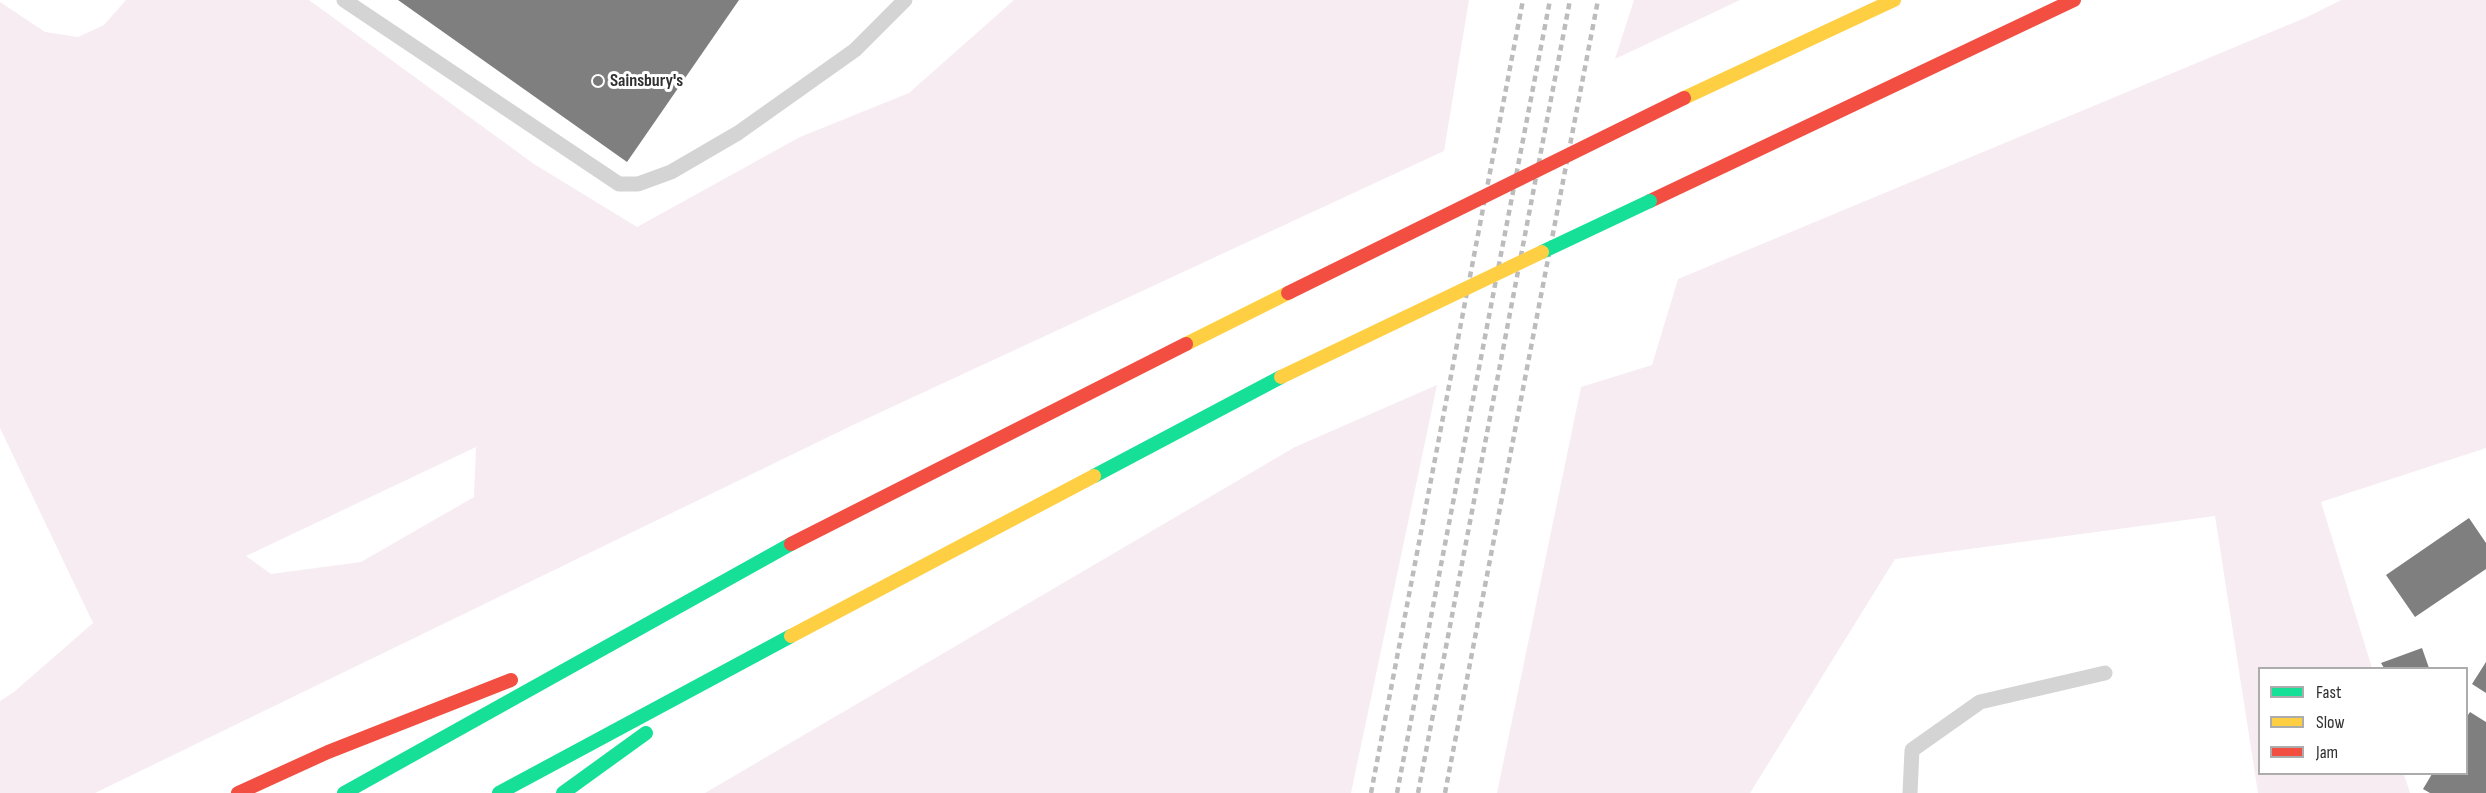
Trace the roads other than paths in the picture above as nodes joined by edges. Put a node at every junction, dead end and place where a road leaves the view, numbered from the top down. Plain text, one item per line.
1 (344, 0) edge
2 (904, 0) edge
3 (1894, 0) edge
4 (2074, 0) edge
5 (606, 645) junction
6 (752, 656) junction
7 (2105, 673) dead end
8 (238, 793) edge
9 (344, 793) edge
10 (500, 793) edge
11 (563, 793) edge
12 (1910, 793) edge

1 - 2 lane
3 - 5 highway, bridge
4 - 6 highway, bridge
5 - 8 highway
5 - 9 highway
6 - 10 highway
6 - 11 highway
7 - 12 lane

